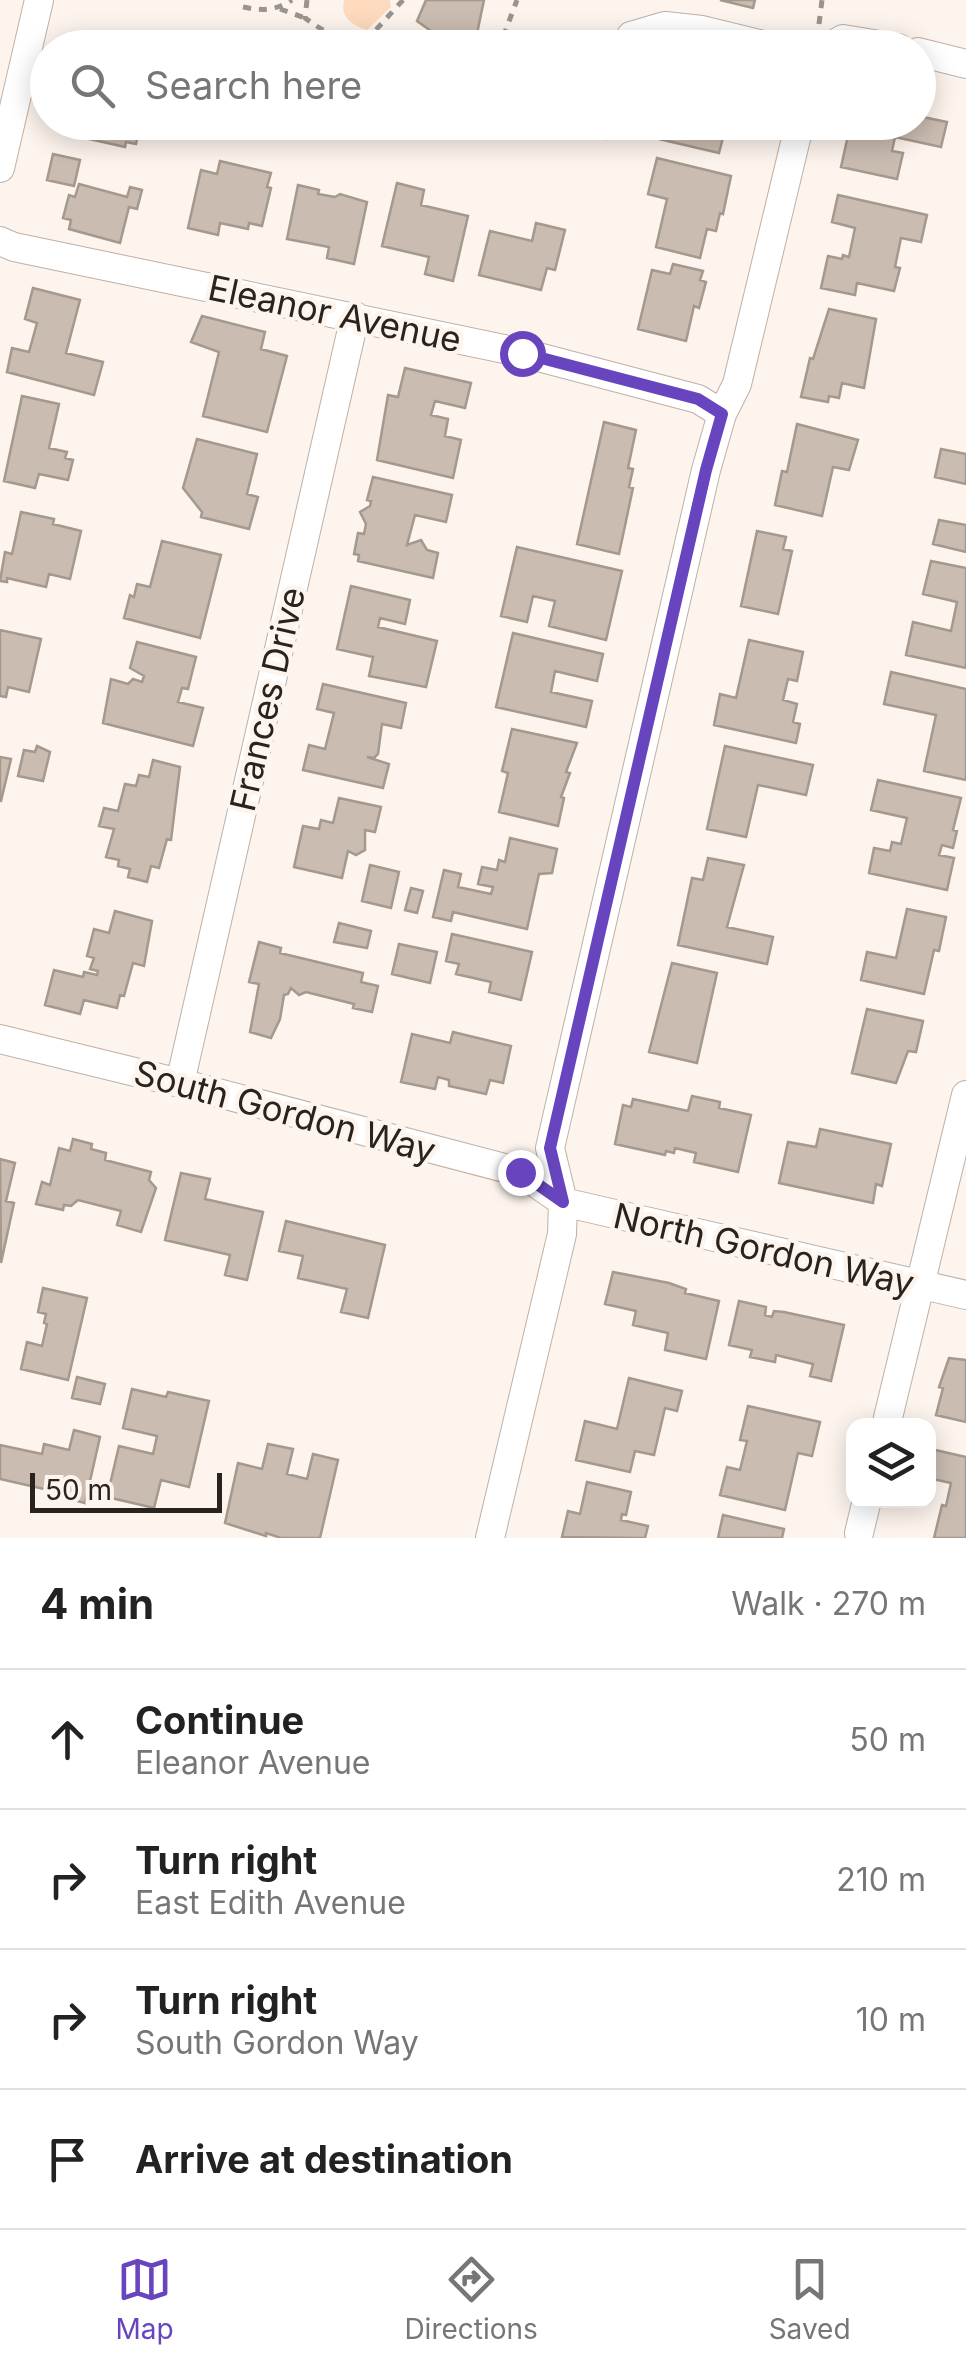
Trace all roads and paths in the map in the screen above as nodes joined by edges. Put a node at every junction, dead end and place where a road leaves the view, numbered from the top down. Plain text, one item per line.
1 (40, 0) edge
2 (292, 0) edge
3 (306, 0) edge
4 (402, 0) edge
5 (517, 0) edge
6 (242, 7) dead end
7 (279, 8) junction
8 (305, 18) junction
9 (33, 30) edge
10 (322, 30) edge
11 (376, 30) edge
12 (506, 30) edge
13 (652, 30) edge
14 (702, 30) edge
15 (30, 42) edge
16 (936, 56) edge
17 (966, 64) edge
18 (796, 140) edge
19 (0, 168) edge
20 (0, 241) edge
21 (354, 316) junction
22 (722, 414) junction
23 (0, 1039) edge
24 (180, 1083) junction
25 (966, 1095) edge
26 (563, 1202) junction
27 (921, 1285) junction
28 (966, 1296) edge
29 (888, 1418) edge
30 (865, 1508) edge
31 (858, 1533) dead end
32 (490, 1538) edge

1 - 9 street
2 - 7 path
3 - 8 path
4 - 11 path
5 - 12 path
6 - 7 path
7 - 8 path
8 - 10 path
13 - 14 street
15 - 19 street
16 - 17 street
18 - 22 street
20 - 21 street, Eleanor Avenue
21 - 22 street, Eleanor Avenue
21 - 24 street, Frances Drive
22 - 26 street
23 - 24 street, South Gordon Way
24 - 26 street, South Gordon Way
25 - 27 street
26 - 27 street, North Gordon Way
26 - 32 street
27 - 28 street, North Gordon Way
27 - 29 street
30 - 31 street

